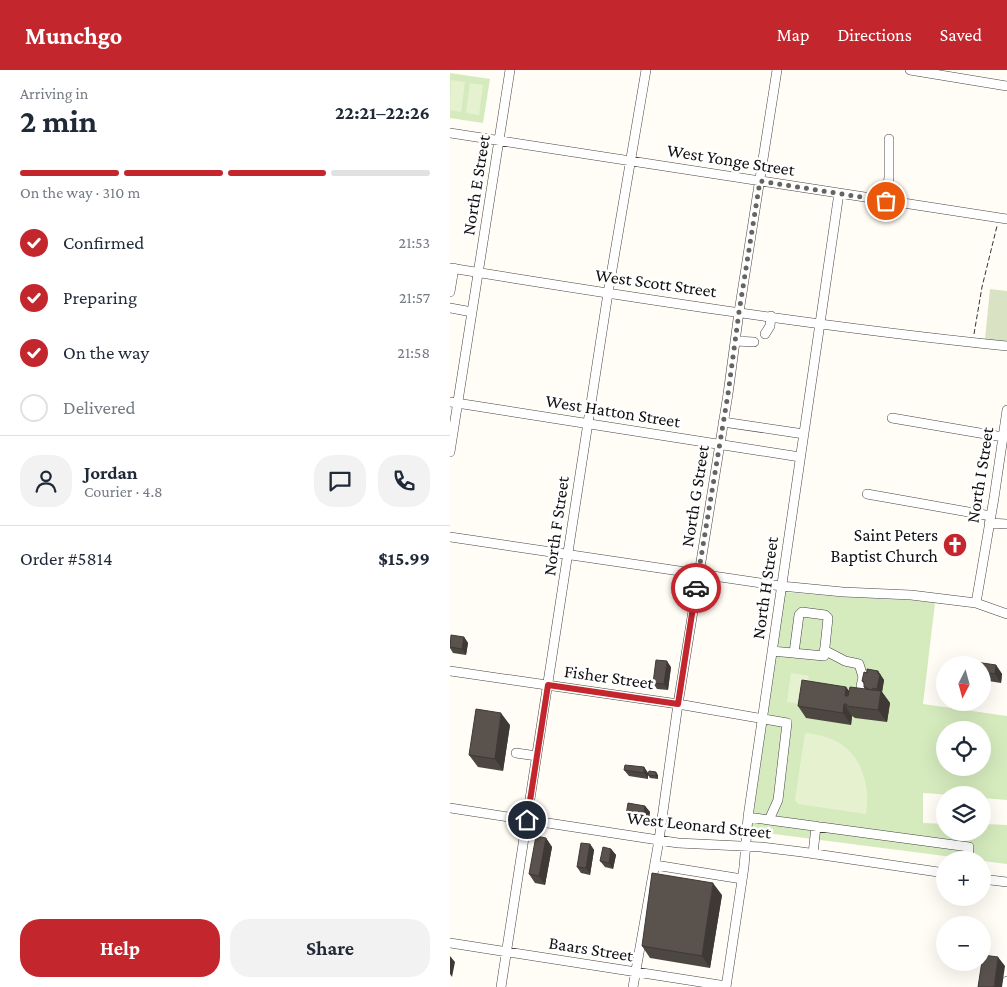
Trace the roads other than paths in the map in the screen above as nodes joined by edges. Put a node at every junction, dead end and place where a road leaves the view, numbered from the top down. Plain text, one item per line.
1 (510, 70) edge
2 (646, 70) edge
3 (777, 70) edge
4 (910, 70) edge
5 (1007, 86) edge
6 (450, 133) edge
7 (888, 139) dead end
8 (499, 141) junction
9 (630, 160) junction
10 (760, 181) junction
11 (839, 193) junction
12 (886, 201) junction
13 (1003, 219) edge
14 (452, 268) edge
15 (478, 272) junction
16 (450, 292) edge
17 (608, 292) junction
18 (450, 308) edge
19 (472, 312) junction
20 (739, 312) junction
21 (771, 316) junction
22 (820, 323) junction
23 (765, 334) dead end
24 (736, 341) junction
25 (754, 342) dead end
26 (1007, 346) edge
27 (454, 403) edge
28 (1007, 410) edge
29 (892, 418) dead end
30 (723, 422) junction
31 (588, 423) junction
32 (804, 434) junction
33 (1003, 437) junction
34 (720, 445) junction
35 (450, 452) edge
36 (800, 457) junction
37 (867, 494) dead end
38 (990, 520) junction
39 (1007, 524) edge
40 (450, 537) edge
41 (569, 554) junction
42 (698, 574) junction
43 (781, 586) junction
44 (976, 603) junction
45 (1007, 614) edge
46 (824, 650) junction
47 (772, 651) junction
48 (794, 653) junction
49 (450, 671) edge
50 (548, 685) junction
51 (861, 686) edge
52 (678, 704) junction
53 (763, 718) junction
54 (516, 753) dead end
55 (537, 756) junction
56 (450, 808) edge
57 (748, 818) junction
58 (527, 820) junction
59 (769, 820) junction
60 (816, 826) junction
61 (659, 840) junction
62 (745, 847) junction
63 (969, 851) edge
64 (813, 854) junction
65 (655, 865) junction
66 (936, 872) edge
67 (742, 879) junction
68 (991, 880) edge
69 (1007, 882) edge
70 (450, 943) edge
71 (507, 952) junction
72 (635, 972) junction
73 (1007, 981) edge
74 (726, 986) edge
75 (501, 987) edge
76 (633, 987) edge
77 (1006, 987) edge

1 - 8 street, North E Street
2 - 9 street, North F Street
3 - 10 street, North G Street
4 - 5 street
6 - 8 street, West Yonge Street
7 - 12 street
8 - 9 street, West Yonge Street
8 - 15 street, North E Street
9 - 10 street, West Yonge Street
9 - 17 street, North F Street
10 - 11 street, West Yonge Street
10 - 20 street, North G Street
11 - 12 street, West Yonge Street
11 - 22 street, North H Street
12 - 13 street, West Yonge Street
14 - 15 street, West Scott Street
14 - 16 street
15 - 17 street, West Scott Street
15 - 19 street, North E Street
17 - 20 street, West Scott Street
17 - 31 street, North F Street
18 - 19 street
19 - 27 street, North E Street
20 - 21 street, West Scott Street
20 - 24 street, North G Street
21 - 22 street, West Scott Street
21 - 23 street
22 - 26 street, West Scott Street
22 - 32 street, North H Street
24 - 25 street
24 - 30 street, North G Street
27 - 31 street, West Hatton Street
27 - 35 street, North E Street
28 - 33 street, North I Street
29 - 33 street
30 - 32 street
30 - 34 street, North G Street
31 - 34 street, West Hatton Street
31 - 41 street, North F Street
32 - 36 street, North H Street
33 - 38 street, North I Street
34 - 36 street, West Hatton Street
34 - 42 street, North G Street
36 - 43 street, North H Street
37 - 38 street
38 - 39 street
38 - 44 street, North I Street
40 - 41 street
41 - 42 street
41 - 50 street, North F Street
42 - 43 street
42 - 52 street, North G Street
43 - 44 street
43 - 47 street, North H Street
44 - 45 street
46 - 48 street
46 - 48 street
46 - 51 street
47 - 48 street
47 - 53 street, North H Street
49 - 50 street, Fisher Street
50 - 52 street, Fisher Street
50 - 55 street, North F Street
52 - 53 street, Fisher Street
52 - 61 street, North G Street
53 - 57 street, North H Street
53 - 59 street, Fisher Street
54 - 55 street
55 - 58 street, North F Street
56 - 58 street, West Leonard Street
57 - 59 street
57 - 62 street, North H Street
58 - 61 street, West Leonard Street
58 - 71 street, North F Street
59 - 60 street
60 - 63 street
60 - 64 street
61 - 62 street, West Leonard Street
61 - 65 street, North G Street
62 - 64 street, West Leonard Street
62 - 67 street, North H Street
64 - 66 street, West Leonard Street
65 - 67 street
65 - 72 street, North G Street
67 - 74 street, North H Street
68 - 69 street
70 - 71 street, Baars Street
71 - 72 street, Baars Street
71 - 75 street, North F Street
72 - 74 street, Baars Street
72 - 76 street, North G Street
73 - 77 street

